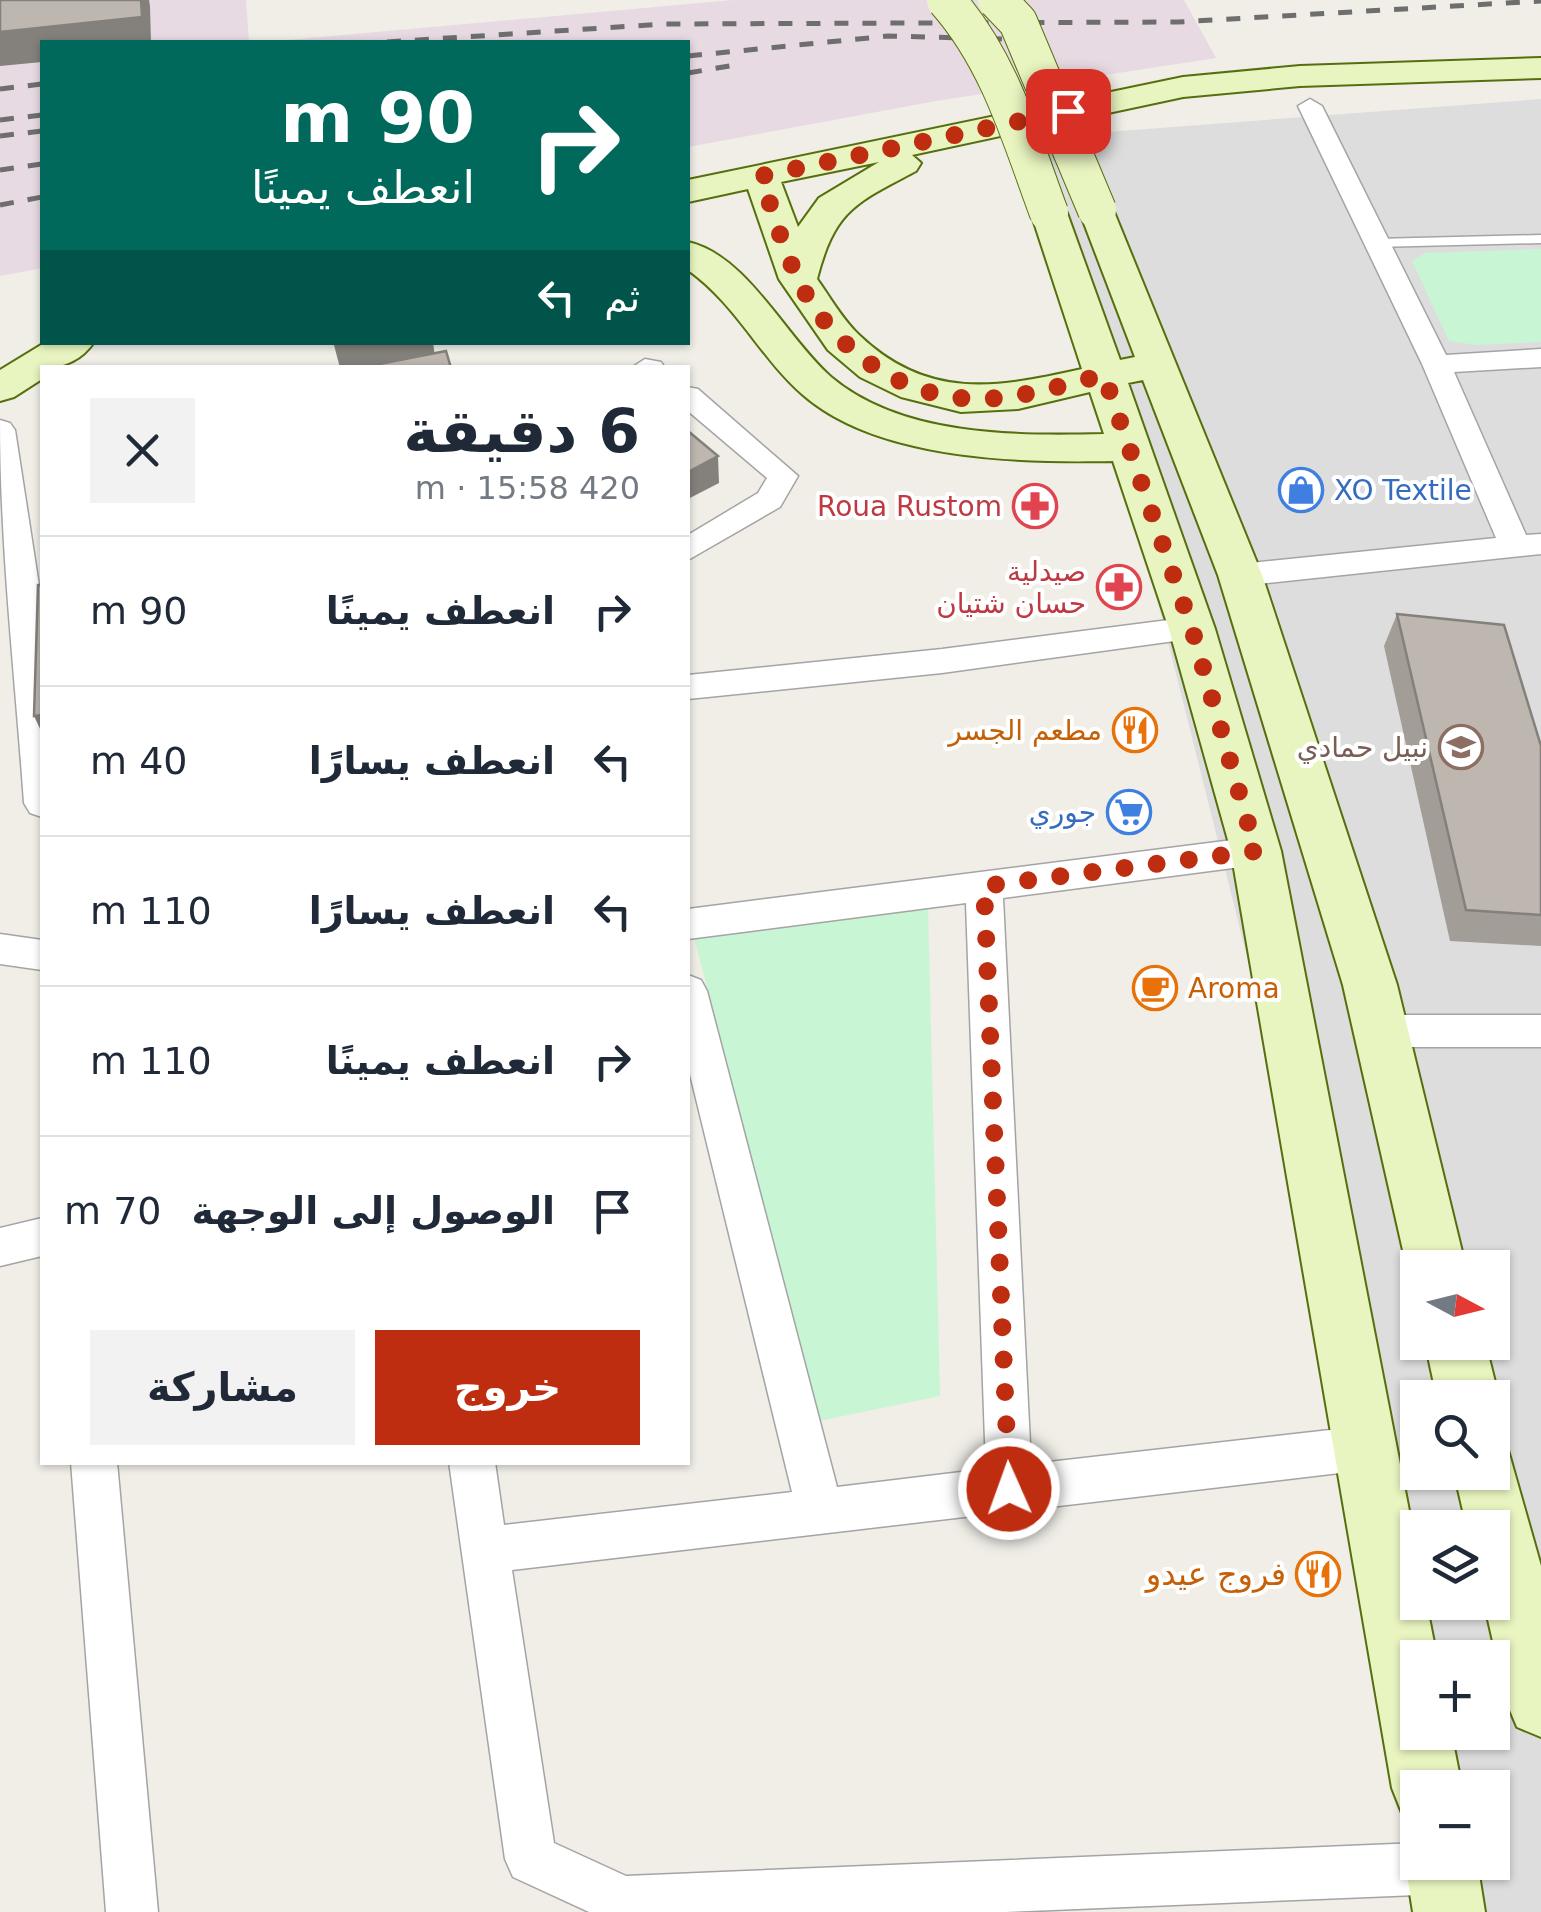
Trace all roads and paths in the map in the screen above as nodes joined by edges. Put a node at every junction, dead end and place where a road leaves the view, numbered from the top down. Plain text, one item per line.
1 (946, 0) edge
2 (997, 0) edge
3 (1541, 68) edge
4 (1541, 92) edge
5 (1310, 106) junction
6 (903, 164) junction
7 (764, 186) junction
8 (690, 191) edge
9 (690, 212) edge
10 (1073, 212) junction
11 (1541, 239) edge
12 (1375, 243) junction
13 (690, 254) edge
14 (798, 280) junction
15 (71, 345) edge
16 (109, 345) edge
17 (1541, 358) edge
18 (1161, 364) junction
19 (1436, 364) junction
20 (81, 365) edge
21 (1104, 375) junction
22 (0, 388) edge
23 (40, 393) edge
24 (690, 398) edge
25 (0, 421) edge
26 (0, 430) edge
27 (1126, 447) junction
28 (1528, 545) edge
29 (690, 548) edge
30 (33, 572) edge
31 (1240, 575) junction
32 (1192, 629) junction
33 (690, 687) edge
34 (40, 742) edge
35 (1256, 851) junction
36 (984, 886) junction
37 (690, 924) edge
38 (0, 948) edge
39 (40, 954) edge
40 (690, 999) edge
41 (1381, 1031) junction
42 (1541, 1031) edge
43 (40, 1238) edge
44 (0, 1247) edge
45 (1433, 1250) edge
46 (1365, 1448) junction
47 (94, 1465) edge
48 (473, 1465) edge
49 (1009, 1489) junction
50 (1490, 1490) edge
51 (820, 1511) junction
52 (487, 1550) junction
53 (1541, 1703) edge
54 (1424, 1770) edge
55 (1444, 1881) edge
56 (132, 1912) edge

1 - 10 main road, bridge
2 - 10 main road, bridge
3 - 7 main road
4 - 5 main road
5 - 6 main road
5 - 12 street
6 - 7 main road
6 - 14 main road
7 - 8 main road
7 - 9 main road
7 - 14 main road
10 - 18 main road
10 - 21 main road
11 - 12 lane
12 - 19 street
13 - 27 main road
14 - 21 main road
15 - 22 main road
16 - 20 main road
17 - 19 street
18 - 21 main road
18 - 31 main road
19 - 28 street
21 - 27 main road
23 - 25 main road
24 - 29 street
26 - 30 street
27 - 32 main road
28 - 31 street
30 - 34 street
31 - 41 main road
32 - 33 street
32 - 35 main road
35 - 36 street
35 - 46 main road
36 - 37 street
36 - 49 street
38 - 39 street
40 - 51 street
41 - 42 street
41 - 45 main road
43 - 44 street
46 - 49 street
46 - 54 main road
47 - 56 street
48 - 52 street
49 - 51 street
50 - 53 main road
51 - 52 street
52 - 55 street

